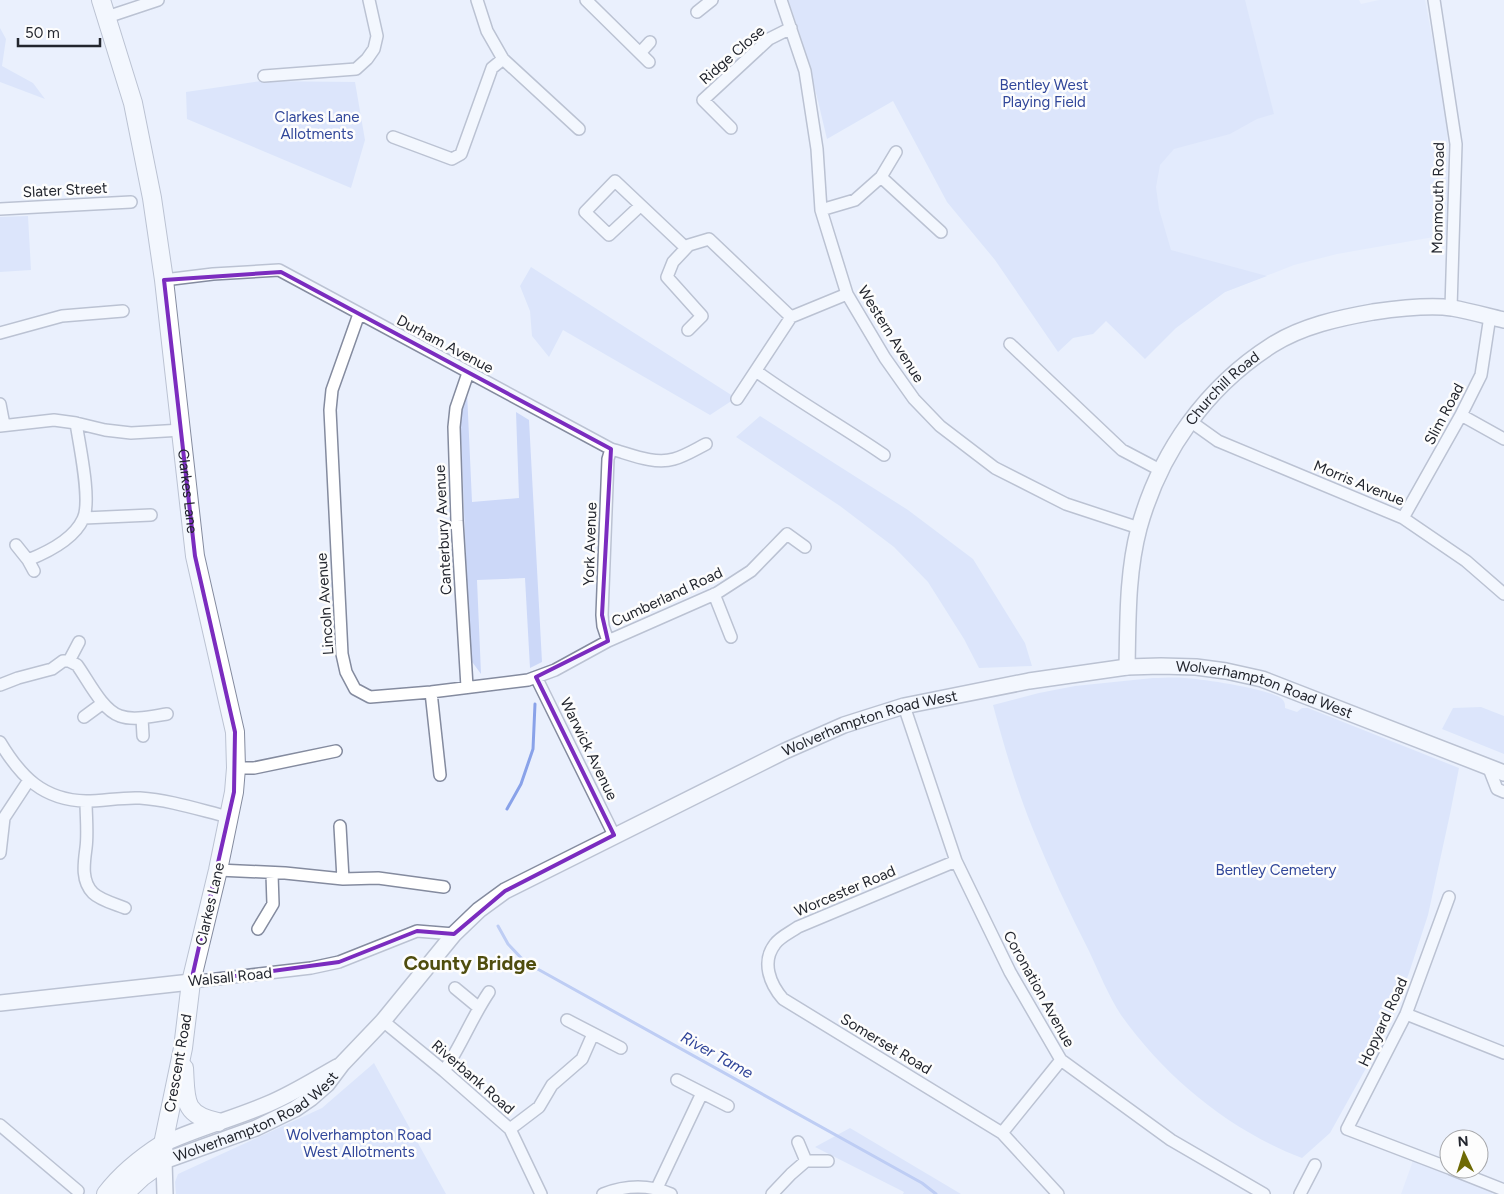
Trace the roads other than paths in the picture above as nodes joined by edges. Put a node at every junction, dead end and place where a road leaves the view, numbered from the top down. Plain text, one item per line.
1 (102, 0) edge
2 (158, 0) edge
3 (369, 0) edge
4 (477, 0) edge
5 (586, 0) edge
6 (712, 0) edge
7 (781, 0) edge
8 (1434, 0) edge
9 (697, 12) dead end
10 (107, 17) junction
11 (791, 28) junction
12 (650, 42) dead end
13 (640, 52) junction
14 (502, 59) junction
15 (650, 62) dead end
16 (264, 76) dead end
17 (731, 128) dead end
18 (579, 129) dead end
19 (393, 137) dead end
20 (896, 152) dead end
21 (881, 177) junction
22 (131, 202) dead end
23 (640, 206) junction
24 (0, 209) edge
25 (821, 210) junction
26 (941, 232) dead end
27 (686, 248) junction
28 (164, 280) junction
29 (847, 294) junction
30 (1451, 308) junction
31 (123, 311) dead end
32 (360, 314) junction
33 (791, 317) junction
34 (1497, 318) edge
35 (688, 330) dead end
36 (0, 333) edge
37 (1010, 344) dead end
38 (756, 371) junction
39 (468, 373) junction
40 (737, 399) dead end
41 (0, 404) edge
42 (1461, 415) junction
43 (1190, 421) junction
44 (76, 423) junction
45 (2, 425) edge
46 (182, 430) junction
47 (1504, 439) edge
48 (706, 444) dead end
49 (611, 449) junction
50 (884, 455) dead end
51 (1160, 470) junction
52 (151, 515) dead end
53 (84, 518) junction
54 (1403, 518) junction
55 (1139, 528) junction
56 (16, 546) dead end
57 (805, 548) dead end
58 (28, 560) junction
59 (34, 571) dead end
60 (714, 594) junction
61 (1504, 594) edge
62 (731, 637) dead end
63 (608, 641) junction
64 (79, 642) dead end
65 (69, 661) junction
66 (1127, 667) junction
67 (536, 677) junction
68 (0, 685) edge
69 (467, 687) junction
70 (431, 692) junction
71 (103, 703) junction
72 (904, 706) junction
73 (167, 714) dead end
74 (84, 717) dead end
75 (142, 718) junction
76 (143, 736) dead end
77 (0, 742) edge
78 (336, 751) dead end
79 (1488, 766) junction
80 (236, 768) junction
81 (1504, 773) edge
82 (440, 775) dead end
83 (29, 780) junction
84 (1504, 792) edge
85 (86, 801) junction
86 (229, 817) junction
87 (340, 826) dead end
88 (614, 835) junction
89 (0, 853) edge
90 (956, 861) junction
91 (218, 870) junction
92 (272, 874) junction
93 (343, 879) junction
94 (444, 887) dead end
95 (1448, 897) dead end
96 (125, 908) dead end
97 (258, 929) dead end
98 (454, 934) junction
99 (768, 970) joint
100 (191, 982) junction
101 (455, 988) dead end
102 (489, 992) dead end
103 (0, 1003) edge
104 (478, 1007) junction
105 (1406, 1014) junction
106 (568, 1020) dead end
107 (384, 1021) junction
108 (593, 1034) junction
109 (183, 1048) junction
110 (621, 1048) dead end
111 (1504, 1053) edge
112 (1061, 1060) junction
113 (342, 1064) junction
114 (444, 1071) junction
115 (678, 1080) dead end
116 (702, 1093) junction
117 (728, 1106) dead end
118 (218, 1122) junction
119 (0, 1125) edge
120 (510, 1129) junction
121 (1002, 1133) junction
122 (798, 1142) dead end
123 (163, 1153) junction
124 (806, 1161) junction
125 (828, 1161) dead end
126 (1315, 1164) dead end
127 (1439, 1165) edge
128 (1476, 1179) edge
129 (657, 1188) junction
130 (1504, 1190) edge
131 (78, 1191) dead end
132 (106, 1194) edge
133 (124, 1194) edge
134 (165, 1194) edge
135 (541, 1194) edge
136 (603, 1194) edge
137 (671, 1194) edge
138 (772, 1194) edge
139 (1058, 1194) edge
140 (1264, 1194) edge
141 (1300, 1194) edge

1 - 10 main road, Clarkes Lane
2 - 10 street
3 - 16 street
4 - 14 street
5 - 13 street
6 - 9 street
7 - 11 street, Western Avenue
8 - 30 street, Monmouth Road
10 - 28 main road, Clarkes Lane
11 - 17 street, Ridge Close
11 - 25 street, Western Avenue
12 - 13 street
13 - 15 street
14 - 18 street
14 - 19 street
20 - 21 street
21 - 25 street
21 - 26 street
22 - 24 street, Slater Street
23 - 23 street
23 - 27 street
25 - 29 street, Western Avenue
27 - 33 street
27 - 35 street
28 - 32 street, Durham Avenue
28 - 46 main road, Clarkes Lane
29 - 33 street
29 - 55 street, Western Avenue
30 - 34 main road, Churchill Road
30 - 43 main road, Churchill Road
31 - 36 street
32 - 39 street, Durham Avenue
32 - 70 street, Lincoln Avenue
33 - 38 street
34 - 42 street, Slim Road
37 - 51 street
38 - 40 street
38 - 50 street
39 - 49 street, Durham Avenue
39 - 69 street, Canterbury Avenue
41 - 45 street
42 - 47 street
42 - 54 street, Slim Road
43 - 51 main road, Churchill Road
43 - 54 street, Morris Avenue
44 - 45 street
44 - 46 street
44 - 53 street
46 - 80 main road, Clarkes Lane
48 - 49 street, Durham Avenue
49 - 63 street, York Avenue
51 - 55 main road, Churchill Road
52 - 53 street
53 - 58 street
54 - 61 street, Morris Avenue
55 - 66 main road, Churchill Road
56 - 58 street
57 - 60 street, Cumberland Road
58 - 59 street
60 - 62 street
60 - 63 street, Cumberland Road
63 - 67 street, Lincoln Avenue
64 - 65 street
65 - 68 street
65 - 71 street
66 - 72 main road, Wolverhampton Road West
66 - 79 main road, Wolverhampton Road West
67 - 69 street, Lincoln Avenue
67 - 88 street, Warwick Avenue
69 - 70 street, Lincoln Avenue
70 - 82 street
71 - 74 street
71 - 75 street
72 - 88 main road, Wolverhampton Road West
72 - 90 street, Coronation Avenue
73 - 75 street
75 - 76 street
77 - 83 street
78 - 80 street
79 - 81 main road, Wolverhampton Road West
79 - 84 street
80 - 86 main road, Clarkes Lane
83 - 85 street
83 - 89 street
85 - 86 street
85 - 96 street
86 - 91 main road, Clarkes Lane
87 - 93 street
88 - 98 main road, Wolverhampton Road West
90 - 99 street, Worcester Road
90 - 112 street, Coronation Avenue
91 - 92 street
91 - 100 main road, Clarkes Lane
92 - 93 street
92 - 97 street
93 - 94 street
95 - 105 street, Hopyard Road
98 - 100 street, Walsall Road
98 - 107 main road, Wolverhampton Road West
99 - 121 street, Somerset Road
100 - 103 main road, Walsall Road
100 - 109 main road, Crescent Road
101 - 104 street
102 - 104 street
104 - 114 street
105 - 111 street
105 - 127 street, Hopyard Road
106 - 108 street
107 - 113 main road, Wolverhampton Road West
107 - 114 street, Riverbank Road
108 - 110 street
108 - 120 street
109 - 118 main road
109 - 123 main road, Crescent Road
112 - 121 street
112 - 140 street, Coronation Avenue
113 - 118 main road, Wolverhampton Road West
113 - 123 main road, Wolverhampton Road West
114 - 120 street, Riverbank Road
115 - 116 street
116 - 117 street
116 - 129 street
118 - 123 main road, Wolverhampton Road West
119 - 131 street
120 - 135 street, Riverbank Road
121 - 139 street, Somerset Road
122 - 124 street
123 - 132 main road
123 - 133 main road
123 - 134 main road
124 - 125 street
124 - 138 street
126 - 141 street
128 - 130 street
129 - 136 street
129 - 137 street

